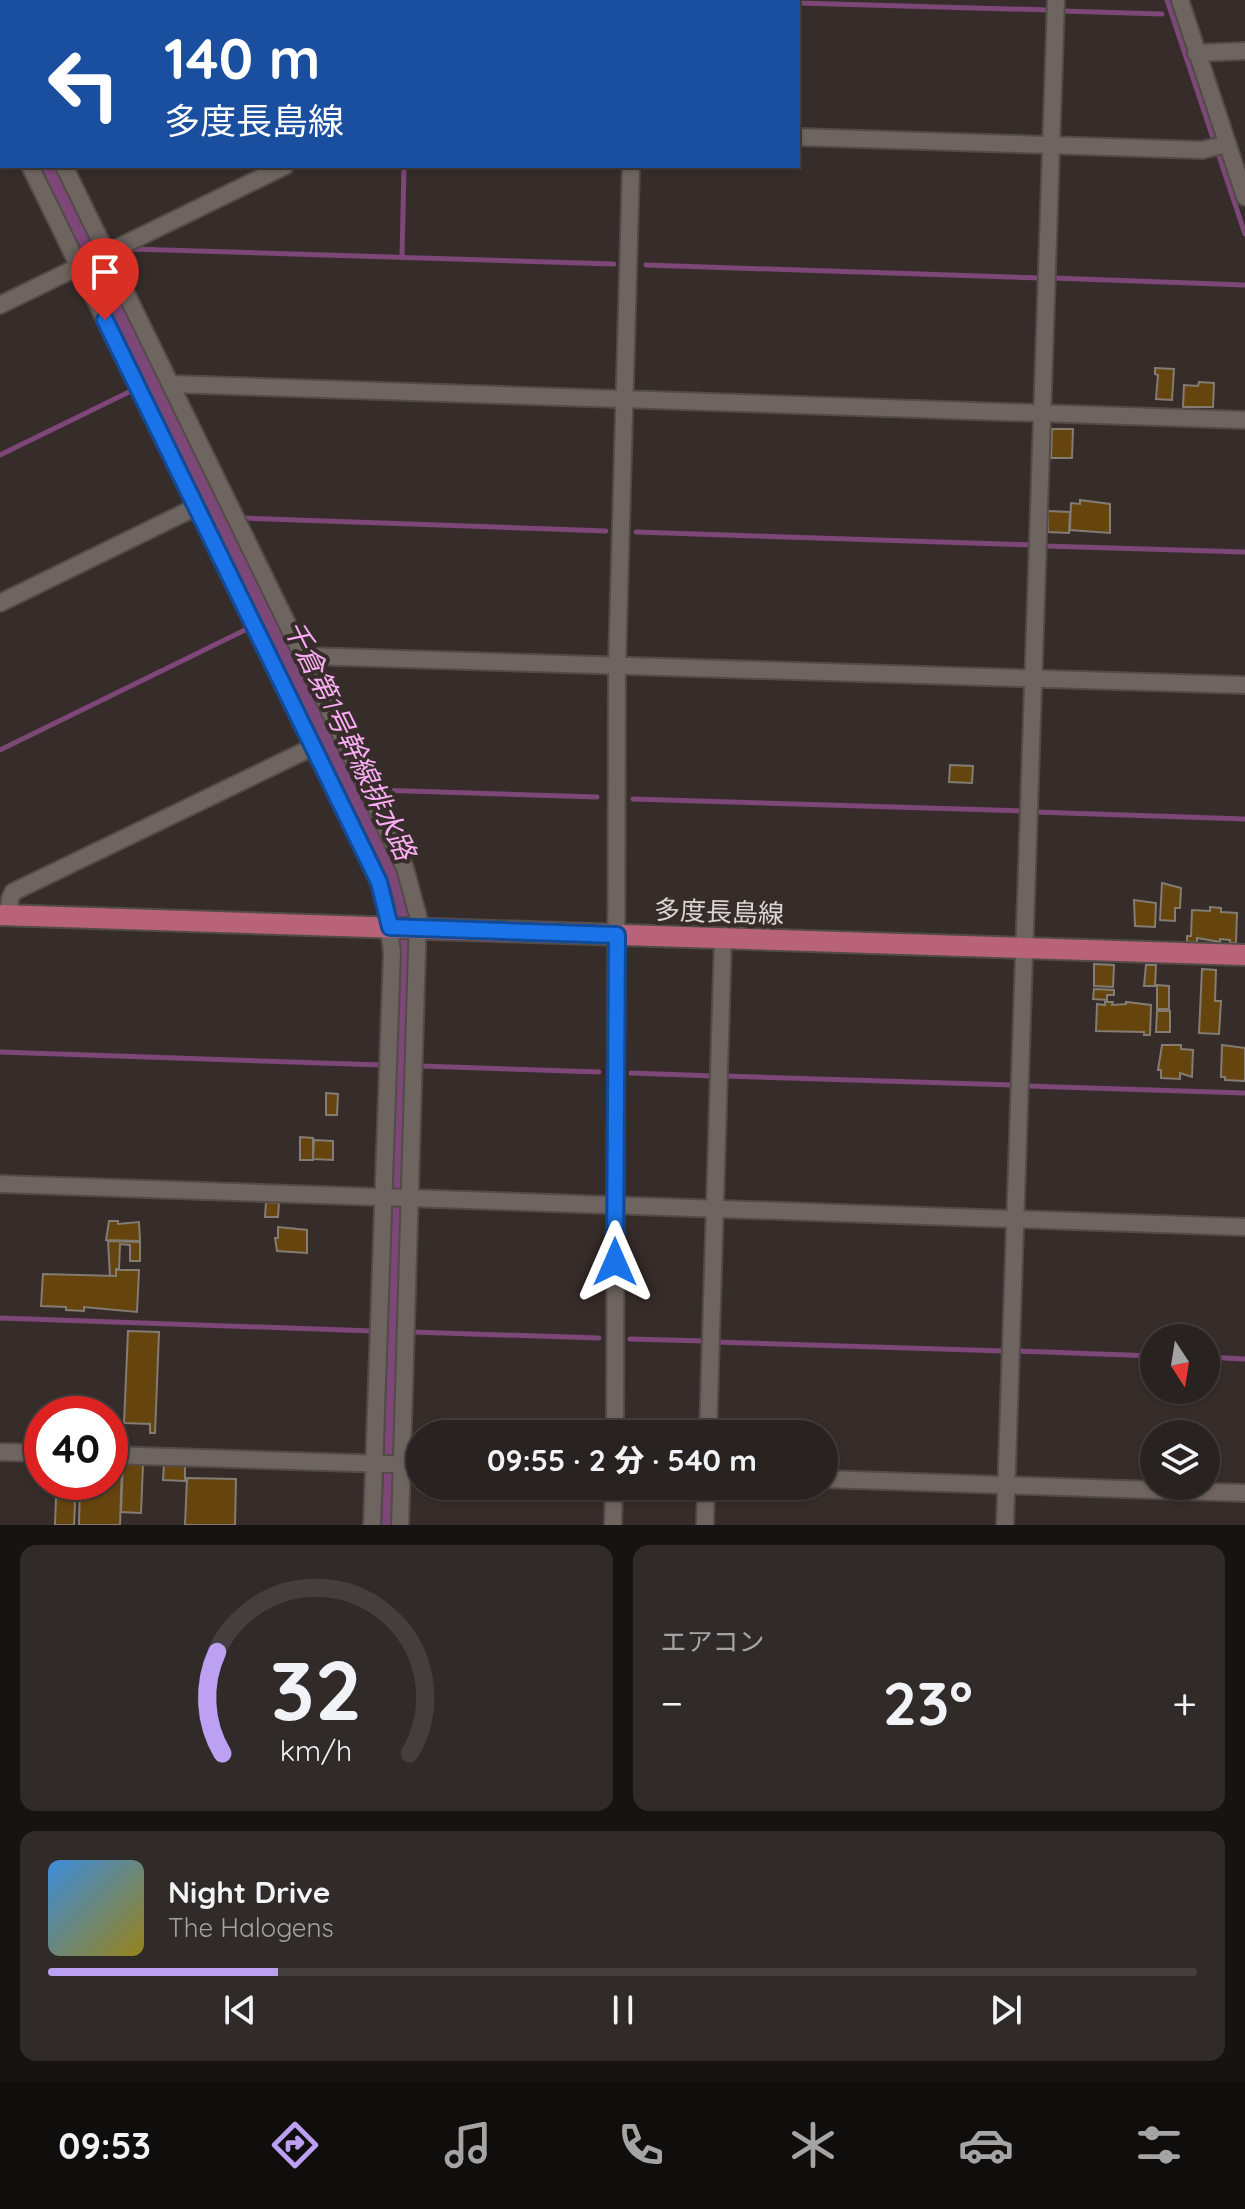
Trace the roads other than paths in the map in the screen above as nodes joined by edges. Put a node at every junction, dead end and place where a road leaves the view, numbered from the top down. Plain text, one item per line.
1 (1056, 0) edge
2 (1180, 0) edge
3 (1245, 51) edge
4 (1196, 53) junction
5 (800, 137) edge
6 (1052, 145) junction
7 (1219, 145) junction
8 (31, 168) edge
9 (65, 168) edge
10 (281, 168) edge
11 (631, 168) edge
12 (1245, 197) edge
13 (105, 254) junction
14 (81, 265) junction
15 (0, 305) edge
16 (172, 384) junction
17 (625, 398) junction
18 (1044, 413) junction
19 (1245, 420) edge
20 (196, 507) junction
21 (0, 603) edge
22 (307, 656) junction
23 (617, 665) junction
24 (1033, 679) junction
25 (1245, 685) edge
26 (313, 747) junction
27 (5, 916) edge
28 (392, 927) junction
29 (417, 928) junction
30 (617, 935) junction
31 (723, 938) junction
32 (1025, 948) junction
33 (1245, 955) edge
34 (0, 1184) edge
35 (386, 1197) junction
36 (408, 1198) junction
37 (615, 1205) junction
38 (715, 1208) junction
39 (1016, 1219) junction
40 (1245, 1227) edge
41 (615, 1420) edge
42 (708, 1420) edge
43 (0, 1452) edge
44 (24, 1453) edge
45 (128, 1456) edge
46 (377, 1464) junction
47 (400, 1464) junction
48 (406, 1464) edge
49 (838, 1479) edge
50 (1007, 1485) junction
51 (1245, 1493) edge
52 (614, 1500) edge
53 (706, 1500) edge
54 (372, 1525) edge
55 (400, 1525) edge
56 (613, 1525) edge
57 (705, 1525) edge
58 (1005, 1525) edge

1 - 6 street
2 - 4 street
3 - 4 street
4 - 7 street
5 - 6 street
6 - 7 street
6 - 18 street
7 - 12 street
8 - 14 street
9 - 13 street
10 - 13 street
11 - 17 street
13 - 14 street
13 - 16 street
14 - 15 street
14 - 20 street
16 - 17 street
16 - 22 street
17 - 18 street
17 - 23 street
18 - 19 street
18 - 24 street
20 - 21 street
20 - 26 street
22 - 23 street
22 - 29 street
23 - 24 street
23 - 30 street
24 - 25 street
24 - 32 street
26 - 27 street
26 - 28 street
27 - 28 main road, 多度長島線
28 - 29 main road, 多度長島線
28 - 35 street
29 - 30 main road, 多度長島線
29 - 36 street
30 - 31 main road, 多度長島線
30 - 37 street
31 - 32 main road, 多度長島線
31 - 38 street
32 - 33 main road, 多度長島線
32 - 39 street
34 - 35 street
35 - 36 street
35 - 46 street
36 - 37 street
36 - 47 street
37 - 38 street
37 - 41 street
38 - 39 street
38 - 42 street
39 - 40 street
39 - 50 street
43 - 44 street
45 - 46 street
46 - 47 street
46 - 54 street
47 - 48 street
47 - 55 street
49 - 50 street
50 - 51 street
50 - 58 street
52 - 56 street
53 - 57 street

